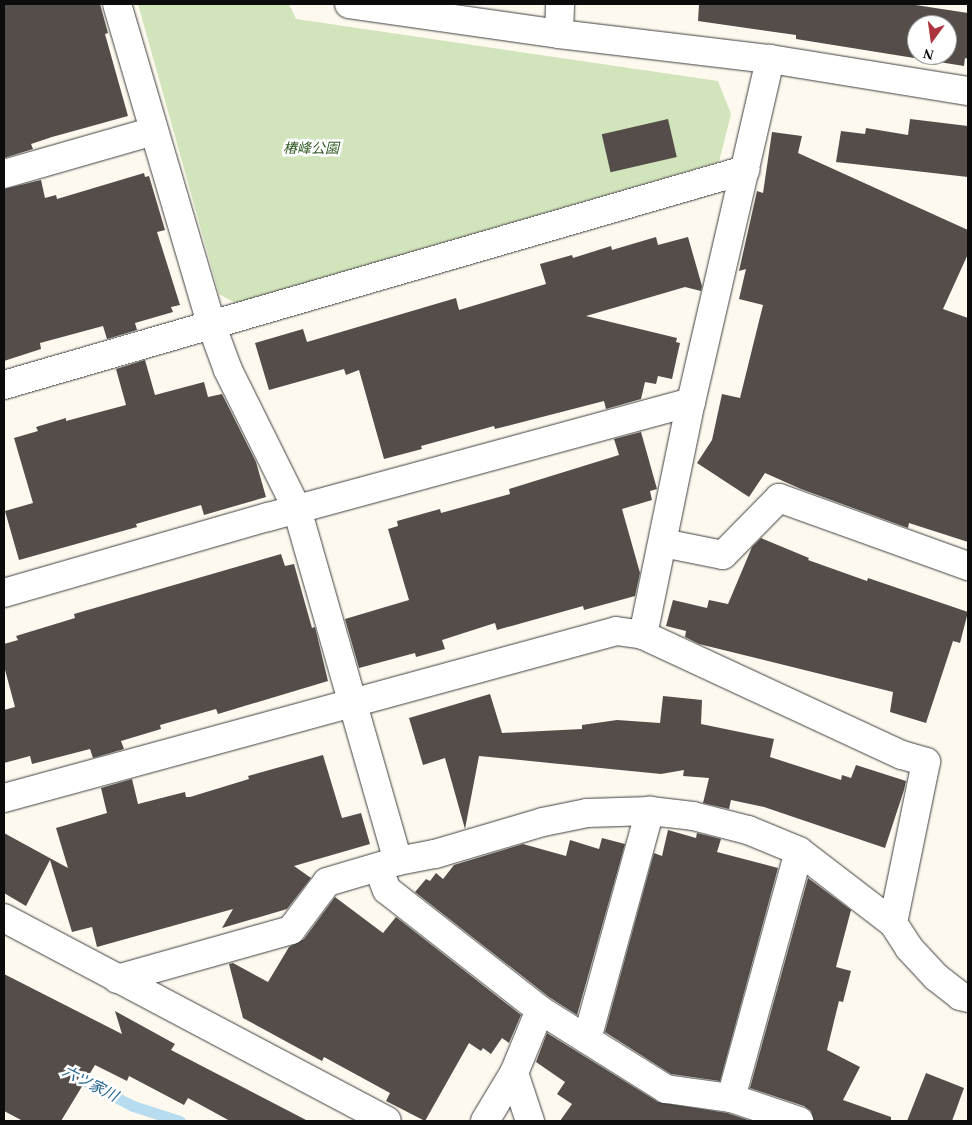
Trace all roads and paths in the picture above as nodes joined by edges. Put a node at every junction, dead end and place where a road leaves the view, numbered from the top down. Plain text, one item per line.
1 (118, 4) edge
2 (349, 4) edge
3 (560, 4) edge
4 (559, 34) junction
5 (770, 59) junction
6 (968, 91) edge
7 (154, 131) junction
8 (745, 170) junction
9 (4, 174) edge
10 (211, 324) junction
11 (4, 384) edge
12 (692, 402) junction
13 (297, 509) junction
14 (663, 543) junction
15 (968, 566) edge
16 (4, 592) edge
17 (643, 635) junction
18 (352, 702) junction
19 (4, 798) edge
20 (650, 811) junction
21 (799, 851) junction
22 (388, 864) junction
23 (4, 918) edge
24 (893, 923) junction
25 (116, 979) junction
26 (968, 998) edge
27 (540, 1010) junction
28 (587, 1039) junction
29 (514, 1073) junction
30 (731, 1098) junction
31 (387, 1121) edge
32 (485, 1121) edge
33 (530, 1121) edge
34 (799, 1121) edge

1 - 7 street
2 - 4 street
3 - 4 street
4 - 5 street
5 - 6 street
5 - 8 street
7 - 9 street
7 - 10 street
8 - 10 street
8 - 12 street
10 - 11 street
10 - 13 street
12 - 13 street
12 - 14 street
13 - 16 street
13 - 18 street
14 - 15 street
14 - 17 street
17 - 18 street
17 - 24 street
18 - 19 street
18 - 22 street
20 - 21 street
20 - 22 street
20 - 28 street
21 - 24 street
21 - 30 street
22 - 25 street
22 - 27 street
23 - 25 street
24 - 26 street
25 - 31 street
27 - 28 street
27 - 29 street
28 - 30 street
29 - 32 street
29 - 33 street
30 - 34 street

